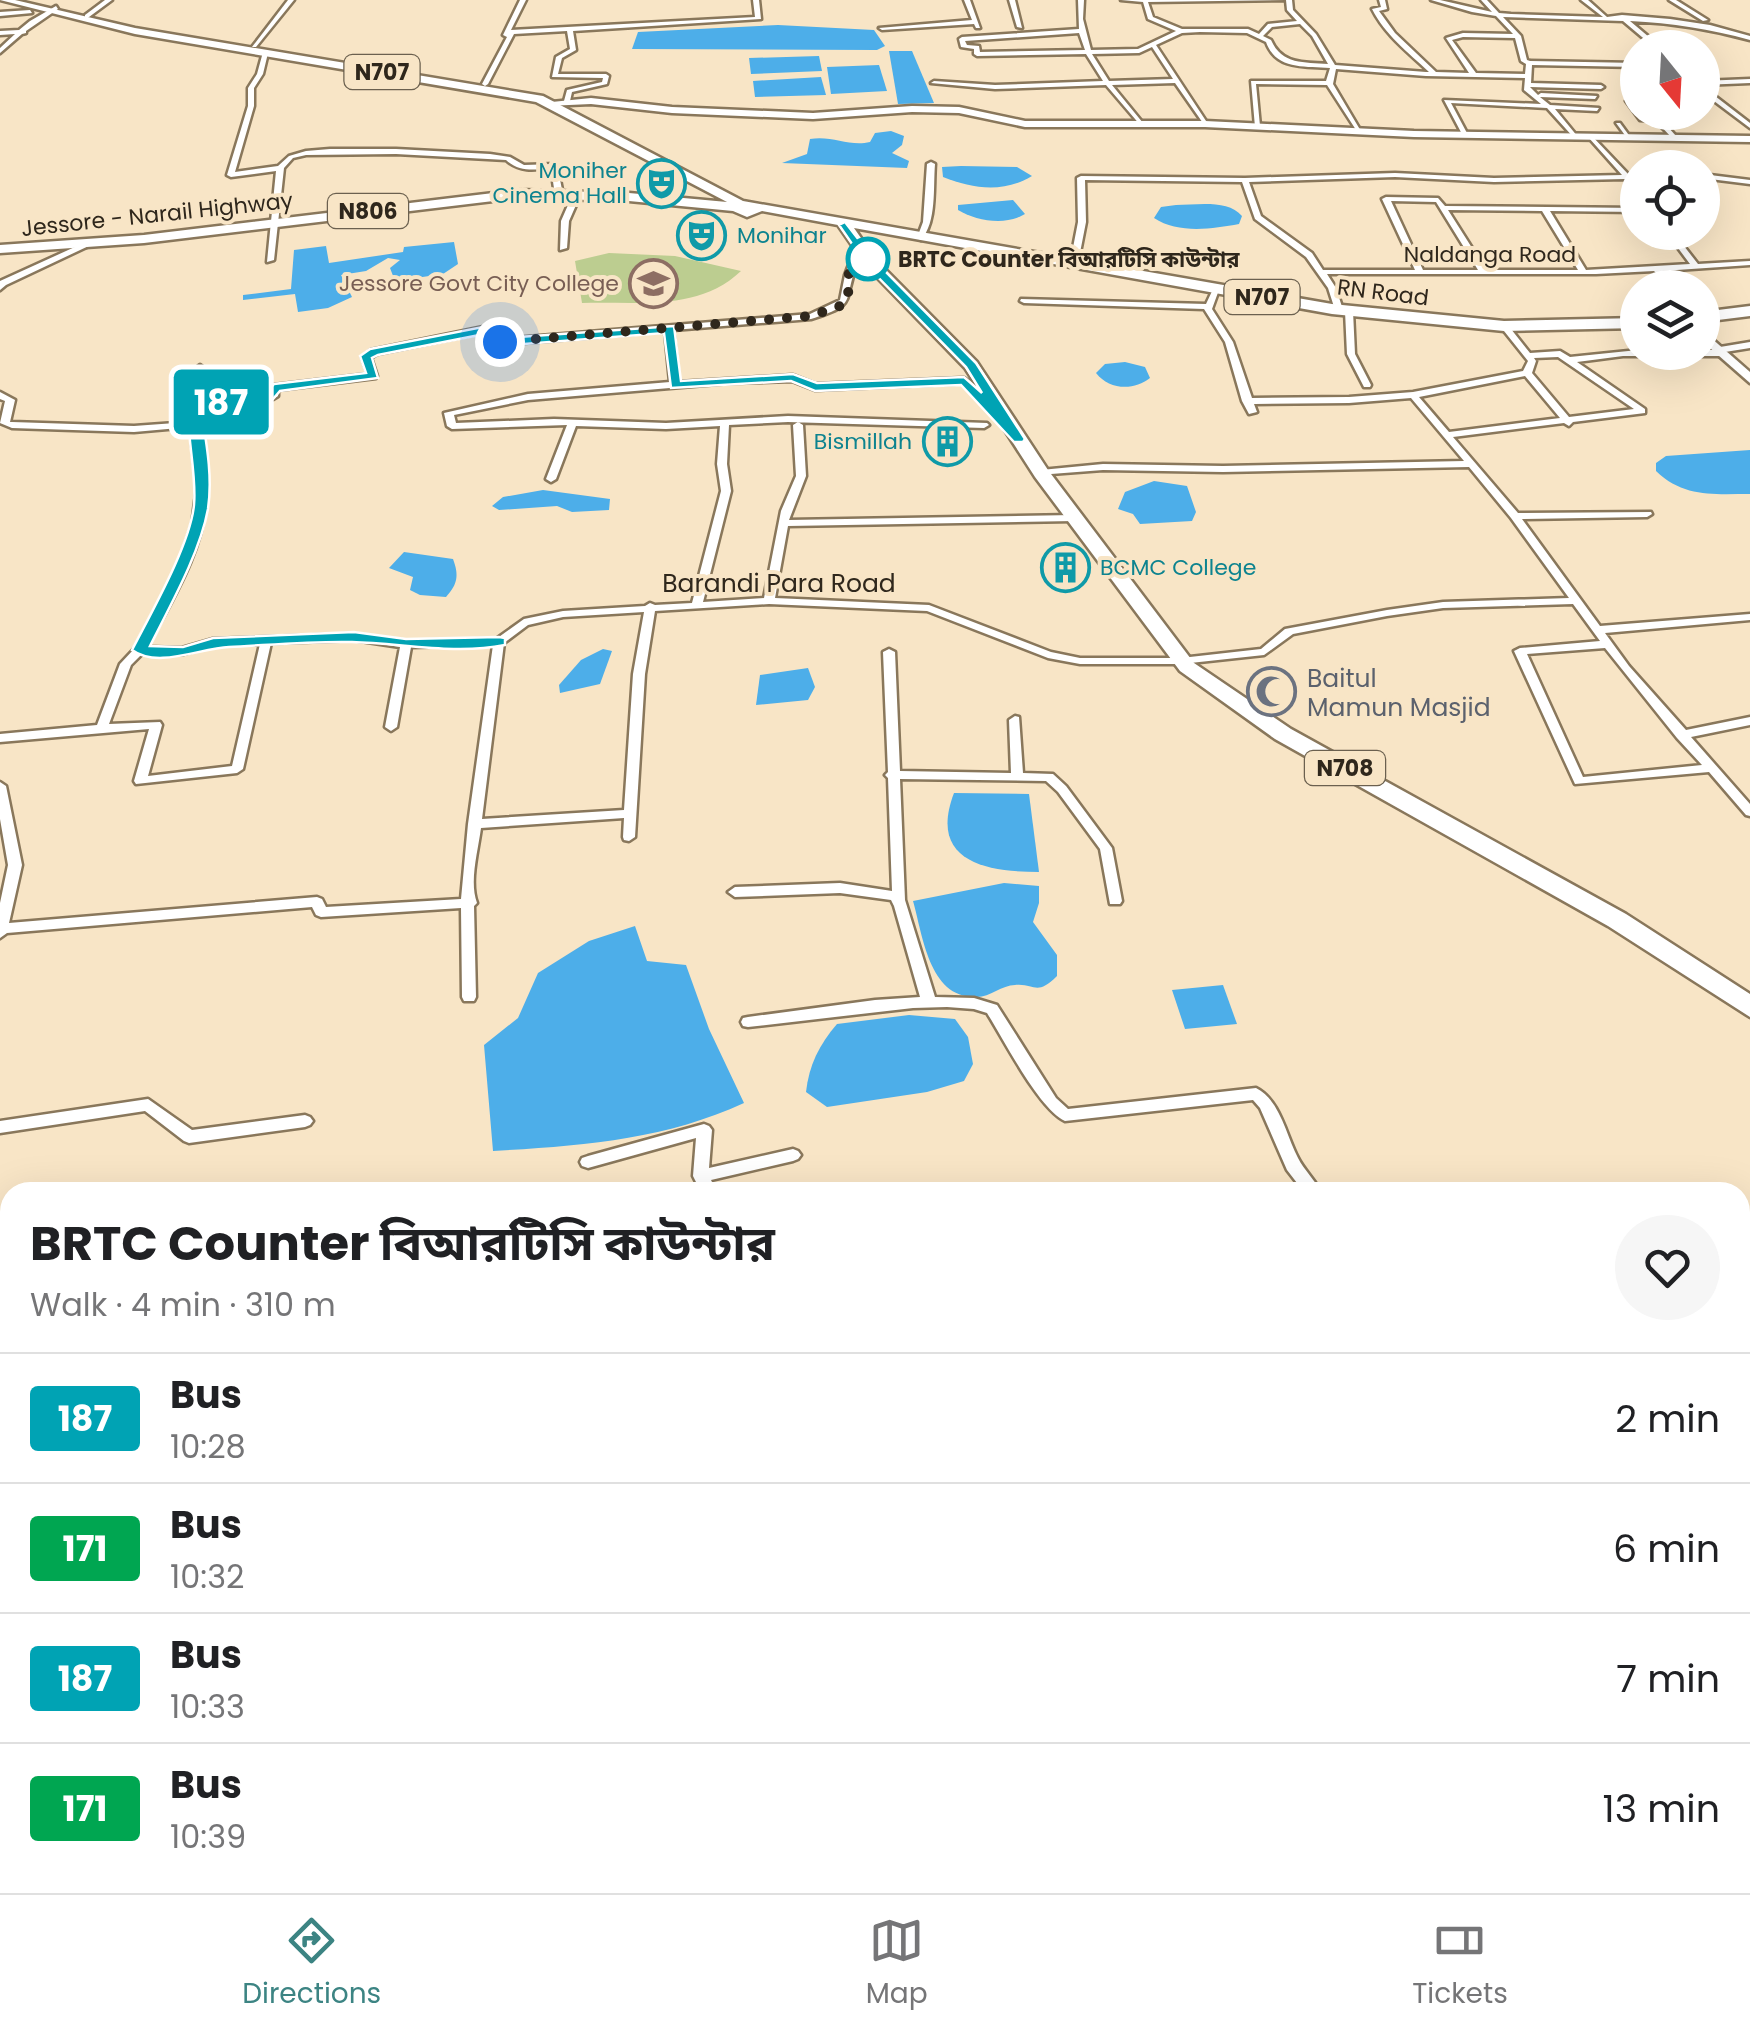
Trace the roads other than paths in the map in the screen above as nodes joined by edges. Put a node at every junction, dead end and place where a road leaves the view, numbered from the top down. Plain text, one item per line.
1 (2, 0) edge
2 (110, 0) edge
3 (291, 0) edge
4 (522, 0) edge
5 (756, 0) edge
6 (967, 0) edge
7 (1012, 0) edge
8 (1081, 0) edge
9 (1124, 0) edge
10 (1145, 0) edge
11 (1283, 0) edge
12 (1382, 0) edge
13 (1434, 0) edge
14 (1484, 0) edge
15 (1584, 0) edge
16 (1672, 0) edge
17 (27, 6) edge
18 (1533, 8) dead end
19 (52, 10) junction
20 (0, 14) edge
21 (1498, 15) junction
22 (87, 16) junction
23 (1543, 16) junction
24 (1605, 16) junction
25 (1622, 16) junction
26 (976, 22) junction
27 (1302, 22) junction
28 (1712, 24) junction
29 (882, 28) dead end
30 (1020, 28) dead end
31 (570, 29) junction
32 (1638, 30) edge
33 (1079, 31) junction
34 (1182, 31) junction
35 (24, 32) junction
36 (0, 33) edge
37 (1262, 35) junction
38 (1518, 36) junction
39 (981, 37) junction
40 (1748, 38) edge
41 (1152, 43) junction
42 (259, 49) junction
43 (0, 51) edge
44 (1090, 54) junction
45 (1529, 63) junction
46 (1620, 65) edge
47 (1333, 67) junction
48 (1434, 74) junction
49 (1474, 74) junction
50 (1176, 81) junction
51 (1528, 81) junction
52 (1750, 81) edge
53 (1108, 82) junction
54 (934, 83) dead end
55 (1330, 83) junction
56 (484, 84) junction
57 (1720, 84) edge
58 (1601, 87) dead end
59 (1532, 94) junction
60 (1595, 97) dead end
61 (1720, 101) edge
62 (558, 102) junction
63 (1546, 106) junction
64 (1597, 109) dead end
65 (1141, 124) junction
66 (1205, 124) junction
67 (1618, 124) dead end
68 (1257, 126) junction
69 (1750, 126) edge
70 (1668, 130) edge
71 (1360, 132) junction
72 (1465, 135) junction
73 (1575, 137) junction
74 (1592, 137) junction
75 (1629, 137) junction
76 (1674, 137) junction
77 (1750, 138) edge
78 (931, 164) dead end
79 (1620, 165) edge
80 (280, 168) junction
81 (1395, 175) junction
82 (1620, 178) edge
83 (1720, 178) edge
84 (1245, 180) junction
85 (1750, 182) edge
86 (559, 195) junction
87 (576, 196) junction
88 (1414, 199) junction
89 (748, 207) junction
90 (1442, 208) junction
91 (1544, 208) junction
92 (1620, 210) edge
93 (276, 224) junction
94 (838, 238) junction
95 (922, 238) junction
96 (91, 243) junction
97 (563, 248) dead end
98 (0, 250) edge
99 (1683, 250) edge
100 (270, 260) dead end
101 (1750, 263) edge
102 (1074, 264) junction
103 (1696, 268) junction
104 (1657, 270) edge
105 (1420, 271) junction
106 (1620, 271) edge
107 (1323, 272) junction
108 (1484, 272) junction
109 (1583, 272) junction
110 (0, 288) edge
111 (1217, 289) junction
112 (1024, 301) dead end
113 (1208, 307) junction
114 (1344, 311) junction
115 (1750, 311) edge
116 (1720, 314) edge
117 (1620, 323) edge
118 (1504, 326) junction
119 (670, 329) junction
120 (1750, 345) edge
121 (1721, 351) junction
122 (1528, 356) junction
123 (1569, 360) junction
124 (200, 368) dead end
125 (1527, 373) junction
126 (1750, 379) edge
127 (964, 381) junction
128 (675, 385) junction
129 (1367, 385) dead end
130 (1413, 395) junction
131 (0, 396) edge
132 (1247, 400) junction
133 (194, 406) junction
134 (1252, 412) dead end
135 (2, 422) edge
136 (725, 422) junction
137 (1569, 423) junction
138 (194, 424) junction
139 (798, 424) dead end
140 (984, 424) dead end
141 (572, 425) dead end
142 (1449, 435) junction
143 (1018, 439) junction
144 (1472, 464) junction
145 (1042, 473) junction
146 (551, 479) dead end
147 (1647, 514) dead end
148 (1515, 516) junction
149 (1074, 518) junction
150 (784, 524) junction
151 (769, 601) junction
152 (1575, 601) junction
153 (697, 604) junction
154 (650, 606) junction
155 (1750, 617) edge
156 (1596, 630) junction
157 (266, 640) junction
158 (499, 642) junction
159 (406, 644) junction
160 (1607, 644) junction
161 (140, 650) junction
162 (889, 652) dead end
163 (1181, 661) junction
164 (1015, 720) dead end
165 (1750, 721) edge
166 (391, 727) dead end
167 (102, 728) junction
168 (1681, 735) junction
169 (0, 740) edge
170 (1711, 768) junction
171 (891, 776) junction
172 (1017, 778) junction
173 (0, 786) edge
174 (1750, 812) edge
175 (627, 814) junction
176 (474, 824) junction
177 (628, 836) dead end
178 (735, 892) dead end
179 (899, 899) junction
180 (1115, 901) dead end
181 (470, 903) junction
182 (0, 931) edge
183 (469, 997) dead end
184 (929, 1002) junction
185 (1750, 1008) edge
186 (748, 1022) dead end
187 (305, 1122) dead end
188 (0, 1127) edge
189 (793, 1155) dead end
190 (588, 1162) dead end
191 (701, 1176) junction
192 (704, 1182) edge
193 (1305, 1182) edge

1 - 19 highway, N707
2 - 22 street
3 - 42 street
4 - 56 street
5 - 31 street
6 - 26 street
7 - 30 street
8 - 33 street
9 - 10 street
10 - 11 street
10 - 34 street
11 - 27 street
12 - 48 street
13 - 21 street
14 - 21 street
15 - 24 street
16 - 28 street
17 - 19 highway, N707
17 - 20 street
18 - 23 street
19 - 22 highway, N707
19 - 35 street
19 - 42 highway, N707
21 - 23 street
21 - 38 street
22 - 42 highway, N707
23 - 24 street
24 - 25 street
25 - 28 street
25 - 32 street
26 - 29 street
26 - 39 street
27 - 37 street
27 - 47 street
28 - 40 street
31 - 56 street
31 - 62 street
33 - 39 street
33 - 44 street
34 - 37 street
34 - 41 street
35 - 36 street
35 - 43 street
37 - 47 street
38 - 45 street
38 - 49 street
39 - 44 street
41 - 44 street
41 - 50 street
42 - 56 highway, N707
42 - 62 highway, N707
42 - 80 street
44 - 53 street
45 - 46 street
45 - 51 street
47 - 48 street
47 - 55 street
48 - 49 street
49 - 51 street
50 - 53 street
50 - 66 street
51 - 58 street
51 - 59 street
52 - 57 street
53 - 54 street
53 - 65 street
55 - 68 street
55 - 71 street
56 - 62 highway, N707
59 - 60 street
59 - 63 street
61 - 69 street
62 - 65 street
62 - 89 highway, N707
63 - 64 street
63 - 72 street
63 - 73 street
65 - 66 street
66 - 68 street
67 - 75 street
68 - 71 street
70 - 76 street
71 - 72 street
72 - 73 street
73 - 74 street
74 - 75 street
74 - 79 street
75 - 76 street
76 - 77 street
78 - 95 street
80 - 86 street
80 - 93 street
81 - 82 street
81 - 84 street
81 - 88 street
83 - 85 street
84 - 102 street
84 - 107 street
86 - 87 highway, Jessore - Narail Highway / N806
86 - 93 highway, Jessore - Narail Highway / N806
87 - 89 highway, Jessore - Narail Highway / N806
87 - 97 street
88 - 90 street
88 - 105 street
89 - 94 highway, N707
90 - 91 street
90 - 108 street
91 - 92 street
91 - 109 street
93 - 96 highway, Jessore - Narail Highway / N806
93 - 100 street
94 - 95 highway, RN Road / N707
94 - 119 street
94 - 127 highway, N708
94 - 143 highway, N708
95 - 102 highway, RN Road / N707
96 - 98 highway, Jessore - Narail Highway / N806
96 - 110 street
99 - 103 street
101 - 103 street, Naldanga Road
102 - 111 highway, RN Road / N707
103 - 104 street, Naldanga Road
105 - 107 street, Naldanga Road
105 - 108 street, Naldanga Road
106 - 109 street, Naldanga Road
107 - 114 street
108 - 109 street, Naldanga Road
111 - 113 street
111 - 114 highway, RN Road / N707
112 - 113 street
113 - 132 street
114 - 118 highway, RN Road / N707
114 - 129 street
115 - 116 highway
117 - 118 highway, RN Road / N707
118 - 122 street
119 - 128 street
119 - 133 street
120 - 121 street
121 - 123 street
121 - 126 street
122 - 123 street
122 - 125 street
123 - 137 street
124 - 133 street
125 - 130 street
125 - 137 street
127 - 128 street
127 - 143 highway, N708
128 - 136 street
130 - 132 street
130 - 142 street
131 - 135 street
132 - 134 street
133 - 138 street
135 - 138 street
136 - 140 street
136 - 153 street
137 - 142 street
138 - 161 street
139 - 150 street
141 - 146 street
142 - 144 street
143 - 145 highway, N708
144 - 145 street
144 - 148 street
145 - 149 highway, N708
147 - 148 street
148 - 152 street
149 - 150 street
149 - 163 highway, N708
150 - 151 street
151 - 153 street, Barandi Para Road
151 - 163 street, Barandi Para Road
152 - 156 street
152 - 163 street, Barandi Para Road
153 - 154 street, Barandi Para Road
154 - 158 street, Barandi Para Road
154 - 175 street
155 - 156 street
156 - 160 street
157 - 159 street
157 - 161 street
157 - 167 street
158 - 159 street
158 - 176 street
159 - 166 street
160 - 168 street
160 - 170 street
161 - 167 street
162 - 171 street
163 - 185 highway, N708
164 - 172 street
165 - 168 street
167 - 169 street
168 - 170 street
170 - 174 street
171 - 172 street
171 - 179 street
172 - 180 street
173 - 182 street
175 - 176 street
175 - 177 street
176 - 181 street
178 - 179 street
179 - 184 street
181 - 182 street
181 - 183 street
184 - 186 street
184 - 193 street
187 - 188 street
189 - 191 street
190 - 191 street
191 - 192 street

